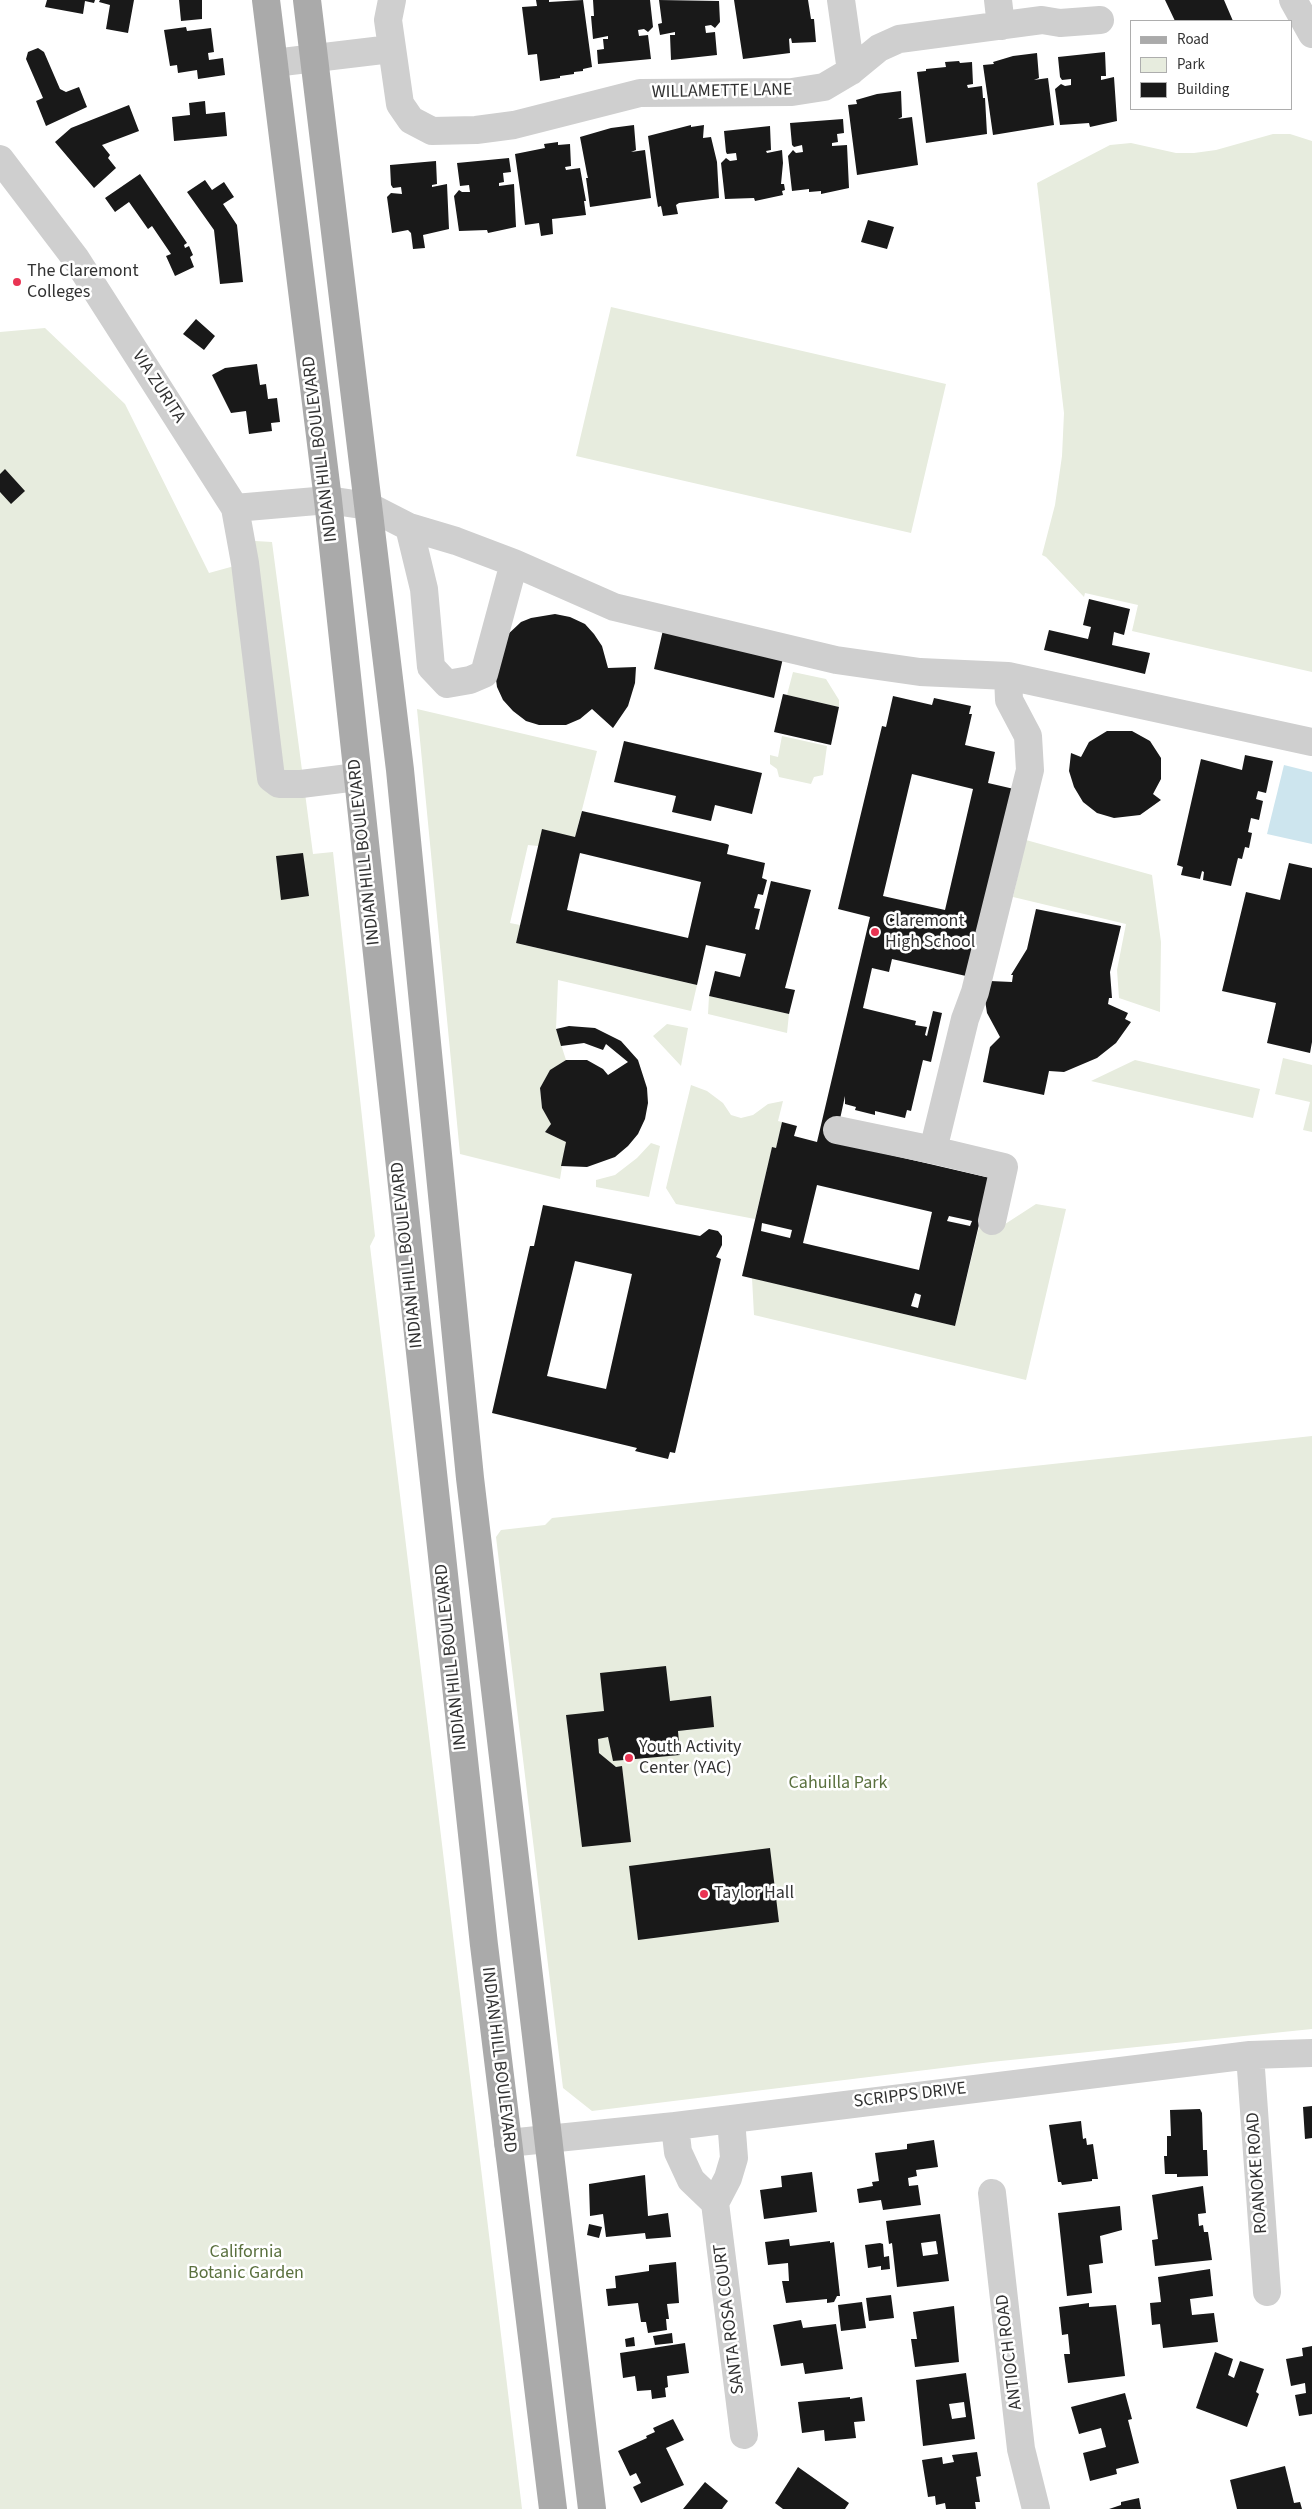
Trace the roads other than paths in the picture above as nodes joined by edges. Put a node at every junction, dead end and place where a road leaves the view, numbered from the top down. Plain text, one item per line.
1 (266, 0) edge
2 (307, 0) edge
3 (392, 0) edge
4 (841, 0) edge
5 (1293, 0) edge
6 (999, 13) edge
7 (1100, 20) dead end
8 (1312, 34) edge
9 (391, 49) junction
10 (313, 58) junction
11 (274, 63) junction
12 (851, 70) junction
13 (0, 158) edge
14 (328, 500) junction
15 (368, 506) junction
16 (235, 508) junction
17 (409, 527) junction
18 (514, 563) junction
19 (1008, 676) junction
20 (1312, 742) edge
21 (357, 777) junction
22 (837, 1130) dead end
23 (933, 1150) junction
24 (992, 1220) dead end
25 (1312, 2053) edge
26 (1250, 2055) junction
27 (731, 2119) junction
28 (675, 2126) junction
29 (548, 2139) junction
30 (508, 2143) junction
31 (992, 2193) dead end
32 (715, 2203) junction
33 (1267, 2292) dead end
34 (744, 2435) dead end
35 (553, 2509) edge
36 (592, 2509) edge
37 (1036, 2509) edge

1 - 11 main road, INDIAN HILL BOULEVARD
2 - 10 main road
3 - 9 street, WILLAMETTE LANE
4 - 12 street
5 - 8 street
6 - 7 street, WILLAMETTE LANE
6 - 12 street, WILLAMETTE LANE
9 - 10 street
9 - 12 street, WILLAMETTE LANE
10 - 11 street
10 - 15 main road
11 - 14 main road, INDIAN HILL BOULEVARD
13 - 16 street, VIA ZURITA
14 - 15 street
14 - 16 street
14 - 21 main road, INDIAN HILL BOULEVARD
15 - 17 street
15 - 29 main road
16 - 21 street
17 - 18 street
17 - 18 street
18 - 19 street
19 - 20 street
19 - 23 street
21 - 30 main road, INDIAN HILL BOULEVARD
22 - 23 street
23 - 24 street
25 - 26 street, SCRIPPS DRIVE
26 - 27 street, SCRIPPS DRIVE
26 - 33 street, ROANOKE ROAD
27 - 28 street, SCRIPPS DRIVE
27 - 32 street
28 - 29 street, SCRIPPS DRIVE
28 - 32 street
29 - 30 street, SCRIPPS DRIVE
29 - 36 main road
30 - 35 main road, INDIAN HILL BOULEVARD
31 - 37 street, ANTIOCH ROAD
32 - 34 street, SANTA ROSA COURT

